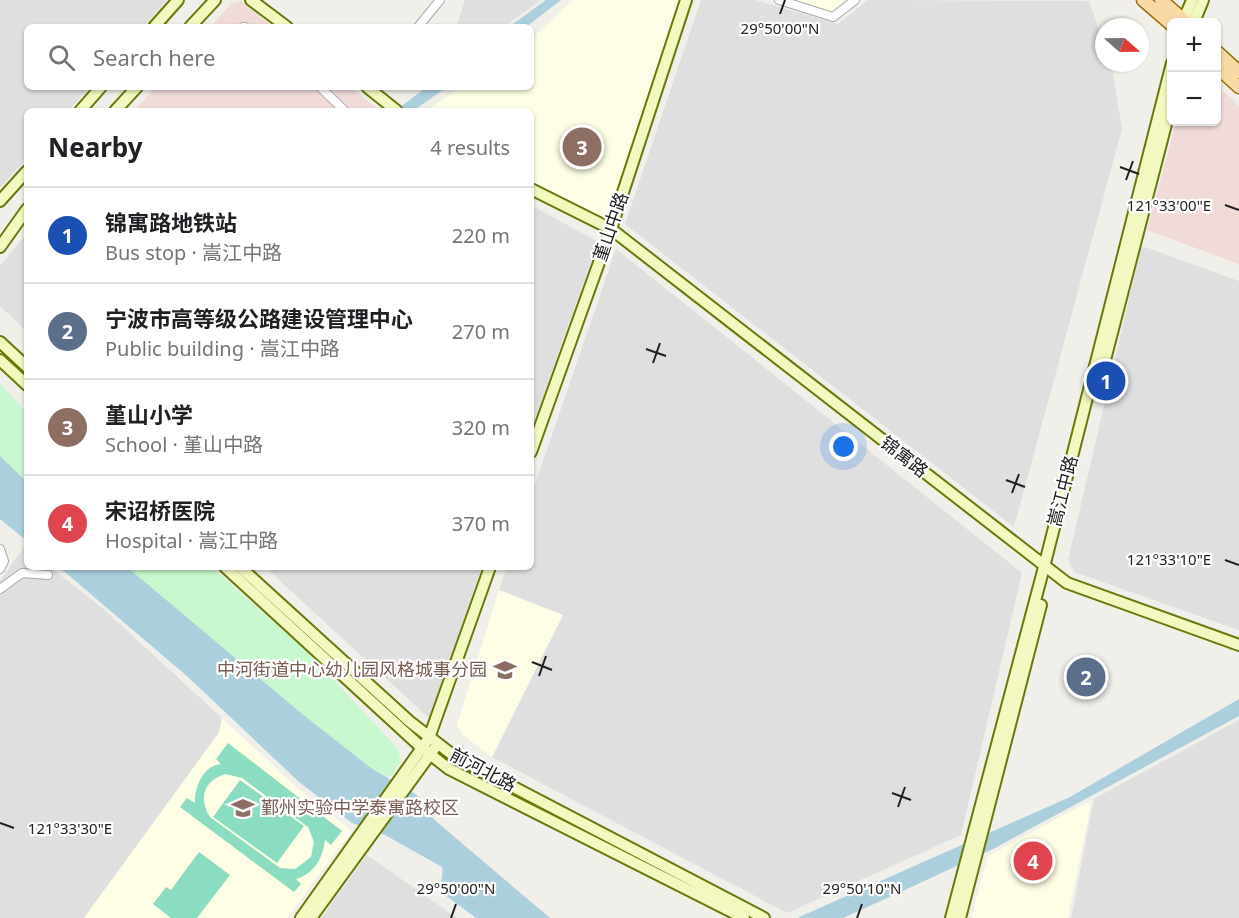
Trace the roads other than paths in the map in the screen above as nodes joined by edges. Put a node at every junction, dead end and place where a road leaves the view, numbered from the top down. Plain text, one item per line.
1 (178, 0) edge
2 (215, 0) edge
3 (251, 0) edge
4 (440, 0) edge
5 (686, 0) edge
6 (779, 0) edge
7 (855, 0) edge
8 (1143, 0) edge
9 (1161, 0) edge
10 (1192, 0) edge
11 (1203, 0) edge
12 (1182, 18) edge
13 (1188, 18) edge
14 (1190, 18) edge
15 (1167, 21) edge
16 (157, 24) edge
17 (193, 24) edge
18 (283, 24) edge
19 (420, 24) edge
20 (1221, 56) edge
21 (1221, 71) edge
22 (1170, 72) edge
23 (1239, 72) edge
24 (1239, 87) edge
25 (98, 90) edge
26 (133, 90) edge
27 (323, 90) edge
28 (372, 90) edge
29 (83, 108) edge
30 (118, 108) edge
31 (342, 108) edge
32 (393, 108) edge
33 (1167, 120) edge
34 (24, 174) edge
35 (534, 190) edge
36 (0, 201) edge
37 (24, 213) edge
38 (611, 229) junction
39 (0, 247) edge
40 (0, 342) edge
41 (0, 360) edge
42 (24, 365) edge
43 (24, 383) edge
44 (534, 444) edge
45 (0, 549) edge
46 (0, 569) edge
47 (1047, 569) junction
48 (228, 570) edge
49 (243, 570) edge
50 (489, 570) edge
51 (48, 575) dead end
52 (0, 589) edge
53 (1239, 645) edge
54 (433, 741) junction
55 (426, 751) junction
56 (366, 836) junction
57 (968, 866) junction
58 (301, 918) edge
59 (311, 918) edge
60 (744, 918) edge
61 (764, 918) edge
62 (951, 918) edge
63 (960, 918) edge

1 - 16 main road
2 - 17 main road
3 - 18 main road
4 - 19 street
5 - 38 main road, 堇山中路
6 - 7 street
8 - 15 main road
9 - 12 main road
10 - 13 main road
11 - 14 main road
20 - 23 main road
21 - 24 main road
22 - 47 main road, 嵩江中路
25 - 29 main road
26 - 30 main road
27 - 31 street
28 - 32 main road
33 - 47 main road, 嵩江中路
34 - 36 main road
35 - 38 main road, 锦寓路
37 - 39 main road
38 - 44 main road, 堇山中路
38 - 47 main road, 锦寓路
40 - 42 main road
41 - 43 main road
45 - 46 street
47 - 53 main road, 锦寓路
47 - 57 main road, 嵩江中路
48 - 55 main road, 前河北路
49 - 54 main road, 前河北路
50 - 54 main road
51 - 52 street
54 - 55 main road
54 - 61 main road, 前河北路
55 - 56 main road
55 - 60 main road, 前河北路
56 - 58 main road
56 - 59 main road
57 - 62 main road, 嵩江中路
57 - 63 main road, 嵩江中路

